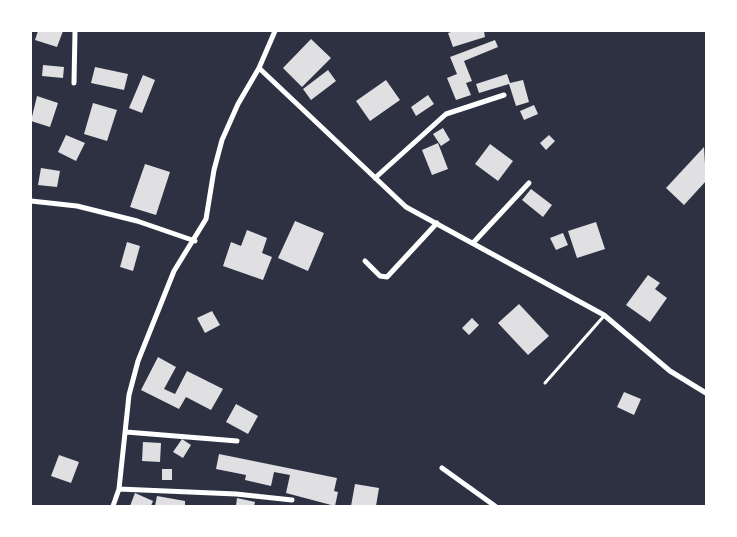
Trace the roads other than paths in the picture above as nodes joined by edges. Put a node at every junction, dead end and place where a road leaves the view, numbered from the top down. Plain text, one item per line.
1 (75, 31) edge
2 (275, 31) edge
3 (259, 68) junction
4 (74, 83) dead end
5 (504, 95) dead end
6 (375, 178) junction
7 (529, 183) dead end
8 (31, 201) edge
9 (437, 223) junction
10 (194, 241) junction
11 (473, 243) junction
12 (365, 261) dead end
13 (604, 315) junction
14 (545, 383) dead end
15 (706, 393) edge
16 (126, 432) junction
17 (237, 441) dead end
18 (442, 468) dead end
19 (119, 489) junction
20 (292, 500) dead end
21 (113, 506) edge
22 (494, 506) edge

1 - 4 street
2 - 3 street
3 - 6 street
3 - 10 street
5 - 6 street
6 - 9 street
7 - 11 street
8 - 10 street
9 - 11 street
9 - 12 street
10 - 16 street
11 - 13 street
13 - 14 lane
13 - 15 street
16 - 17 street
16 - 19 street
18 - 22 street
19 - 20 street
19 - 21 street

